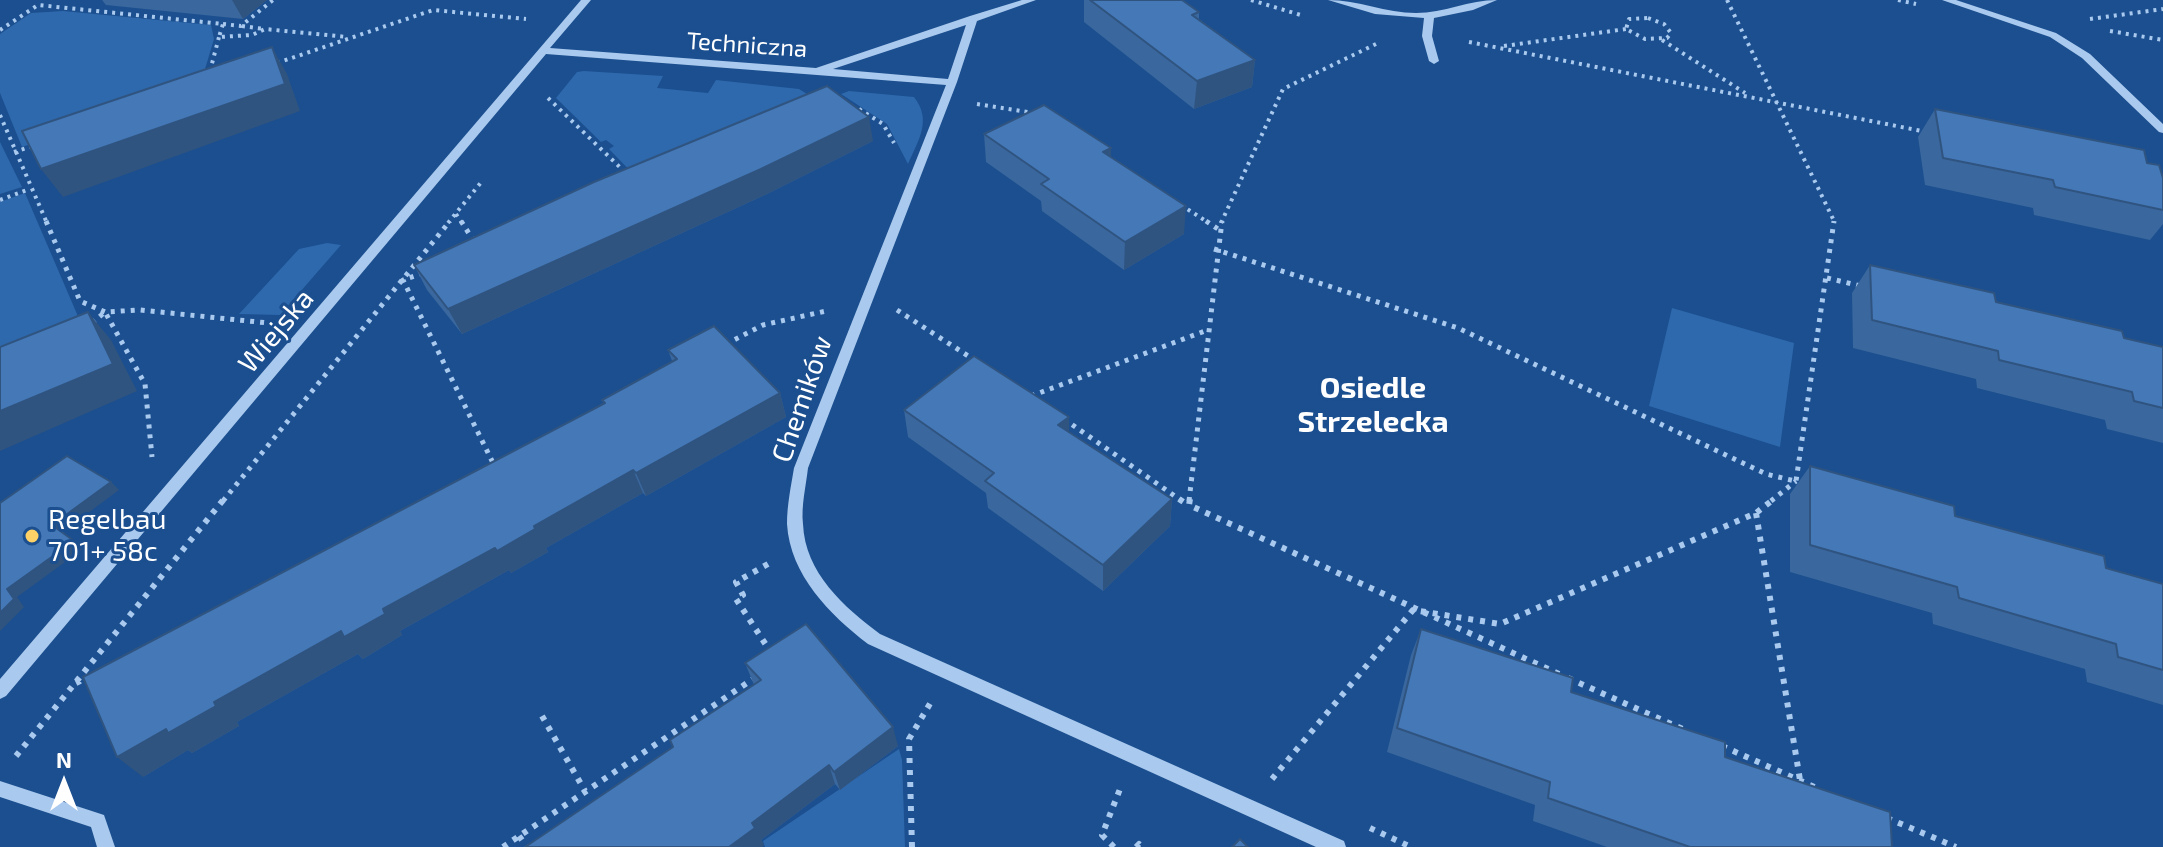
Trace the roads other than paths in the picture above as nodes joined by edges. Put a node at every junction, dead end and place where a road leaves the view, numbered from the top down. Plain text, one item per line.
1 (586, 0) edge
2 (1031, 0) edge
3 (1333, 0) edge
4 (1492, 0) edge
5 (1947, 0) edge
6 (1429, 17) junction
7 (973, 18) junction
8 (546, 51) junction
9 (1434, 61) dead end
10 (817, 71) junction
11 (952, 82) junction
12 (2163, 130) edge
13 (0, 691) edge
14 (0, 789) edge
15 (106, 847) edge
16 (1337, 847) edge

1 - 8 street, Wiejska
2 - 7 street, Techniczna
3 - 6 street
4 - 6 street
5 - 12 street
6 - 9 street
7 - 10 street, Techniczna
7 - 11 street, Chemików
8 - 10 street, Techniczna
8 - 13 street, Wiejska
10 - 11 street
11 - 16 street, Chemików
14 - 15 street

